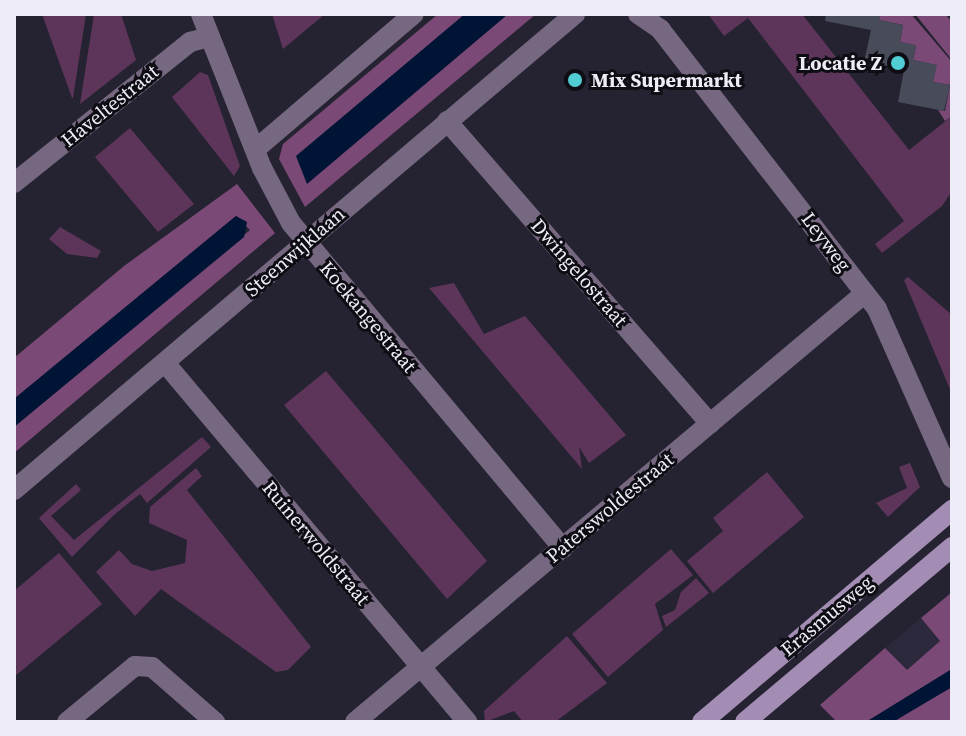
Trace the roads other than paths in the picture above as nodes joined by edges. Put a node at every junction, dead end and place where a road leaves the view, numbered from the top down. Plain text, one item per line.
1 (201, 14) edge
2 (414, 14) edge
3 (575, 14) edge
4 (638, 14) edge
5 (658, 22) edge
6 (209, 37) junction
7 (447, 121) junction
8 (257, 148) junction
9 (14, 183) edge
10 (306, 242) junction
11 (865, 293) junction
12 (166, 364) junction
13 (710, 424) junction
14 (952, 478) edge
15 (14, 490) edge
16 (952, 510) edge
17 (952, 547) edge
18 (563, 548) junction
19 (420, 667) junction
20 (67, 722) edge
21 (215, 722) edge
22 (355, 722) edge
23 (467, 722) edge
24 (702, 722) edge
25 (745, 722) edge

1 - 6 street, Koekangestraat
2 - 8 street
3 - 7 street, Steenwijklaan
4 - 5 street, Leyweg
5 - 11 street, Leyweg
6 - 8 street, Koekangestraat
6 - 9 street, Haveltestraat
7 - 10 street, Steenwijklaan
7 - 13 street, Dwingelostraat
8 - 10 street, Koekangestraat
10 - 12 street, Steenwijklaan
10 - 18 street, Koekangestraat
11 - 13 street, Paterswoldestraat
11 - 14 street, Leyweg
12 - 15 street, Steenwijklaan
12 - 19 street, Ruinerwoldstraat
13 - 18 street, Paterswoldestraat
16 - 24 main road, Erasmusweg
17 - 25 main road, Erasmusweg
18 - 19 street, Paterswoldestraat
19 - 22 street, Paterswoldestraat
19 - 23 street, Ruinerwoldstraat
20 - 21 street

